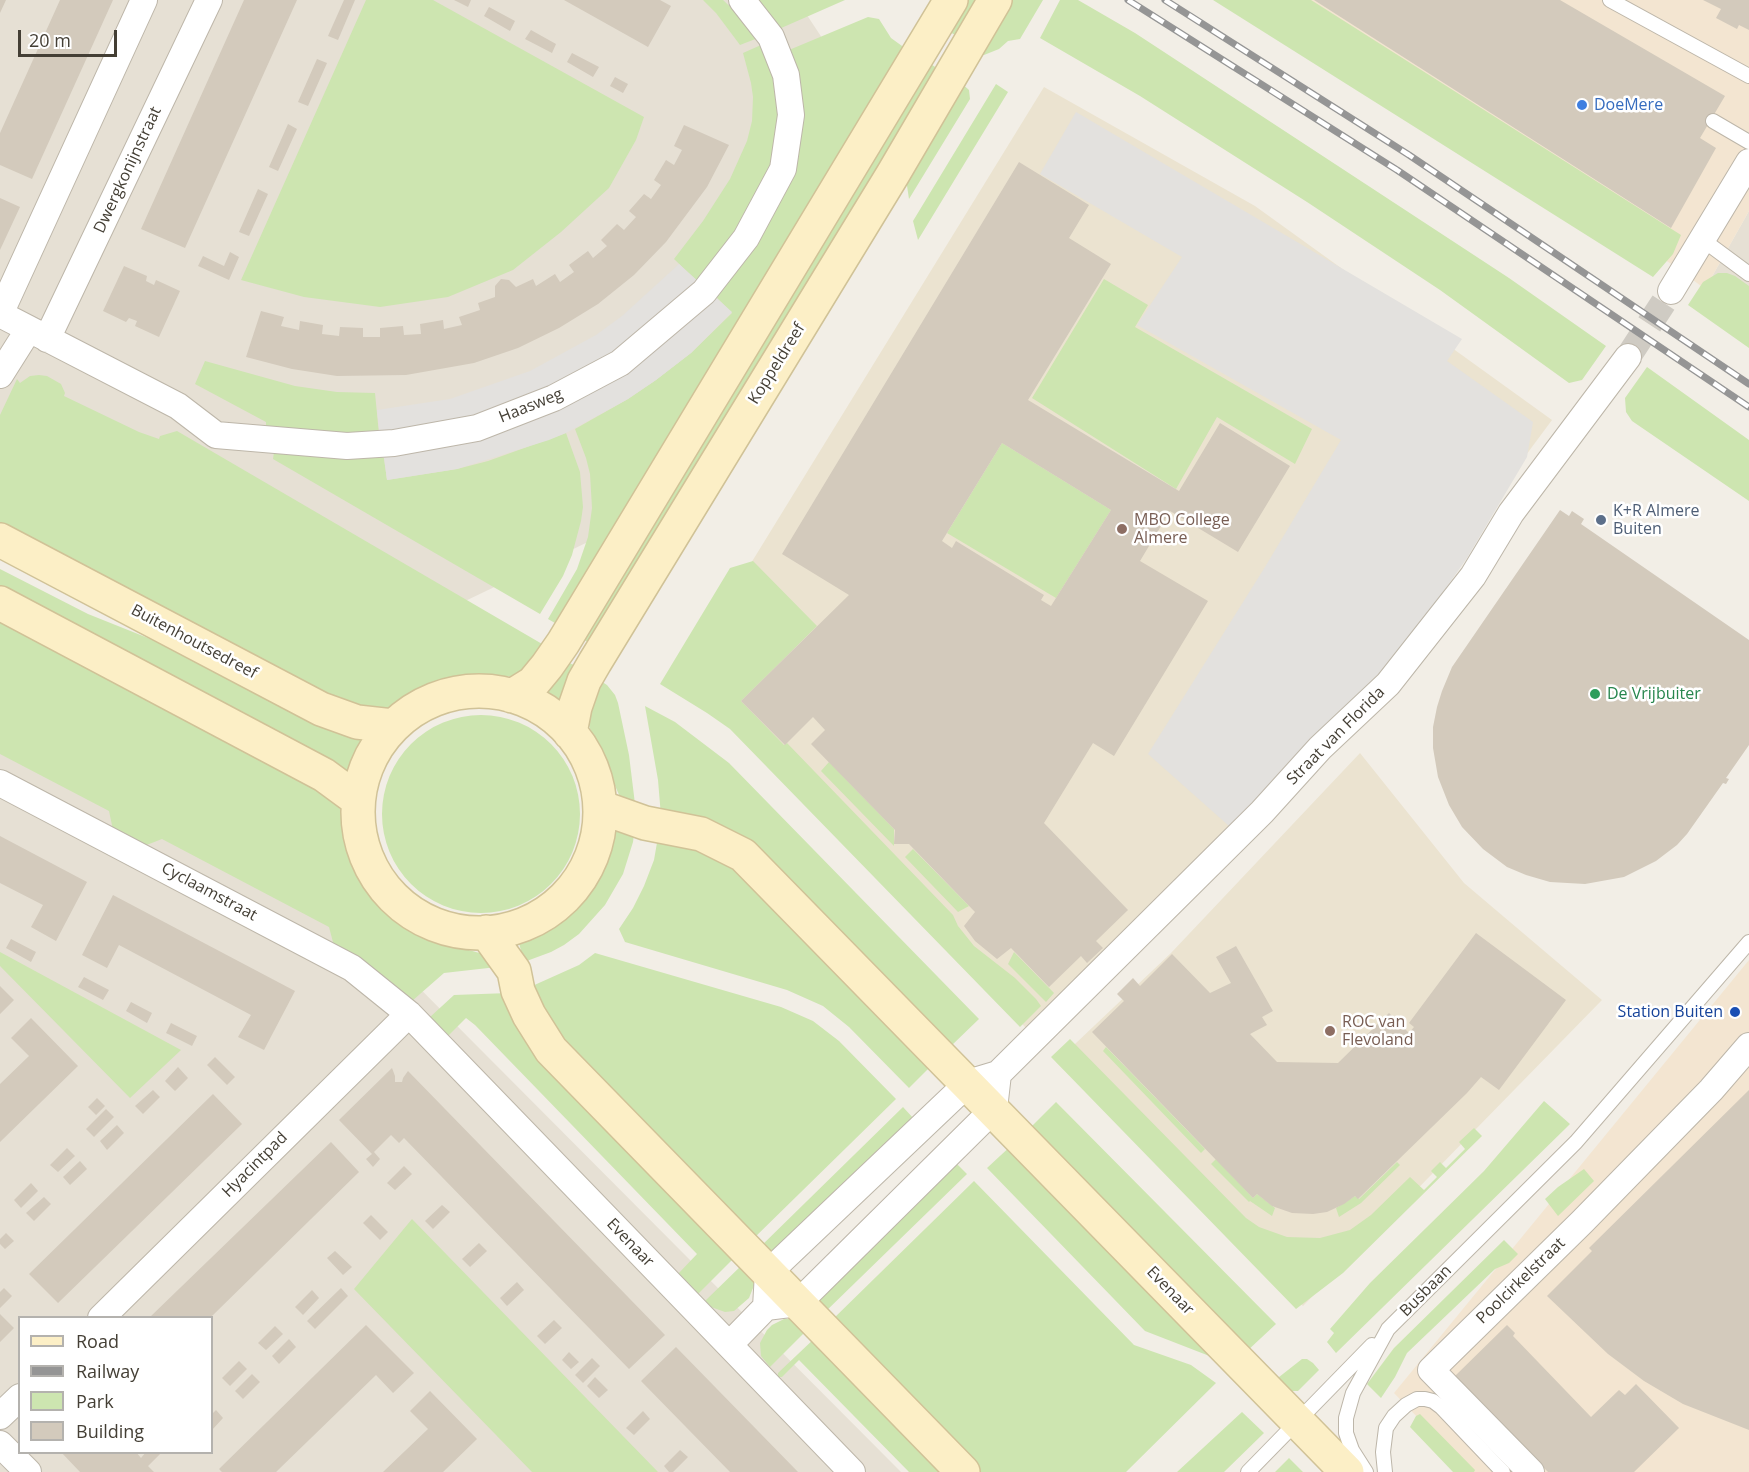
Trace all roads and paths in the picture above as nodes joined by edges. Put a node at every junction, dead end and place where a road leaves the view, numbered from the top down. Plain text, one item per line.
1 (144, 0) edge
2 (209, 0) edge
3 (742, 0) edge
4 (951, 0) edge
5 (995, 0) edge
6 (1611, 0) edge
7 (1749, 76) edge
8 (1713, 121) dead end
9 (1749, 142) edge
10 (1749, 162) edge
11 (1703, 240) junction
12 (1749, 274) edge
13 (1671, 291) tunnel mouth
14 (0, 314) edge
15 (38, 334) junction
16 (1628, 357) tunnel mouth
17 (0, 375) edge
18 (0, 540) edge
19 (0, 603) edge
20 (512, 696) junction
21 (393, 726) junction
22 (570, 733) junction
23 (0, 783) edge
24 (358, 800) junction
25 (600, 807) junction
26 (486, 932) junction
27 (1749, 942) edge
28 (409, 1014) junction
29 (1749, 1046) edge
30 (983, 1078) junction
31 (994, 1109) junction
32 (768, 1273) junction
33 (798, 1303) junction
34 (766, 1307) junction
35 (102, 1316) edge
36 (1388, 1329) junction
37 (730, 1344) junction
38 (18, 1399) edge
39 (0, 1416) edge
40 (1298, 1423) junction
41 (0, 1444) edge
42 (28, 1472) edge
43 (852, 1472) edge
44 (963, 1472) edge
45 (1248, 1472) edge
46 (1347, 1472) edge
47 (1366, 1472) edge
48 (1386, 1472) edge
49 (1503, 1472) edge
50 (1531, 1472) edge

1 - 14 street
2 - 15 street, Dwergkonijnstraat
3 - 15 street, Haasweg
4 - 20 main road
5 - 22 main road, Koppeldreef
6 - 7 lane
8 - 9 lane
10 - 11 street
11 - 12 lane
11 - 13 street
14 - 15 street, Haasweg
15 - 17 street
16 - 30 street, Straat van Florida
18 - 21 main road, Buitenhoutsedreef
19 - 24 main road
20 - 21 main road
20 - 22 main road
21 - 24 main road
22 - 25 main road
23 - 28 street, Cyclaamstraat
24 - 26 main road
25 - 26 main road
25 - 30 main road, Evenaar
26 - 32 main road
27 - 36 lane, Busbaan
28 - 35 street, Hyacintpad
28 - 37 street, Evenaar
29 - 50 street, Poolcirkelstraat
30 - 31 main road, Evenaar
30 - 32 street
31 - 33 street
31 - 40 main road, Evenaar
32 - 33 main road
32 - 34 street
33 - 34 street
33 - 44 main road
34 - 37 street
36 - 40 lane
36 - 47 lane, Busbaan
37 - 43 street, Evenaar
38 - 39 street
40 - 45 lane
40 - 46 main road, Evenaar
41 - 42 street
48 - 49 lane

